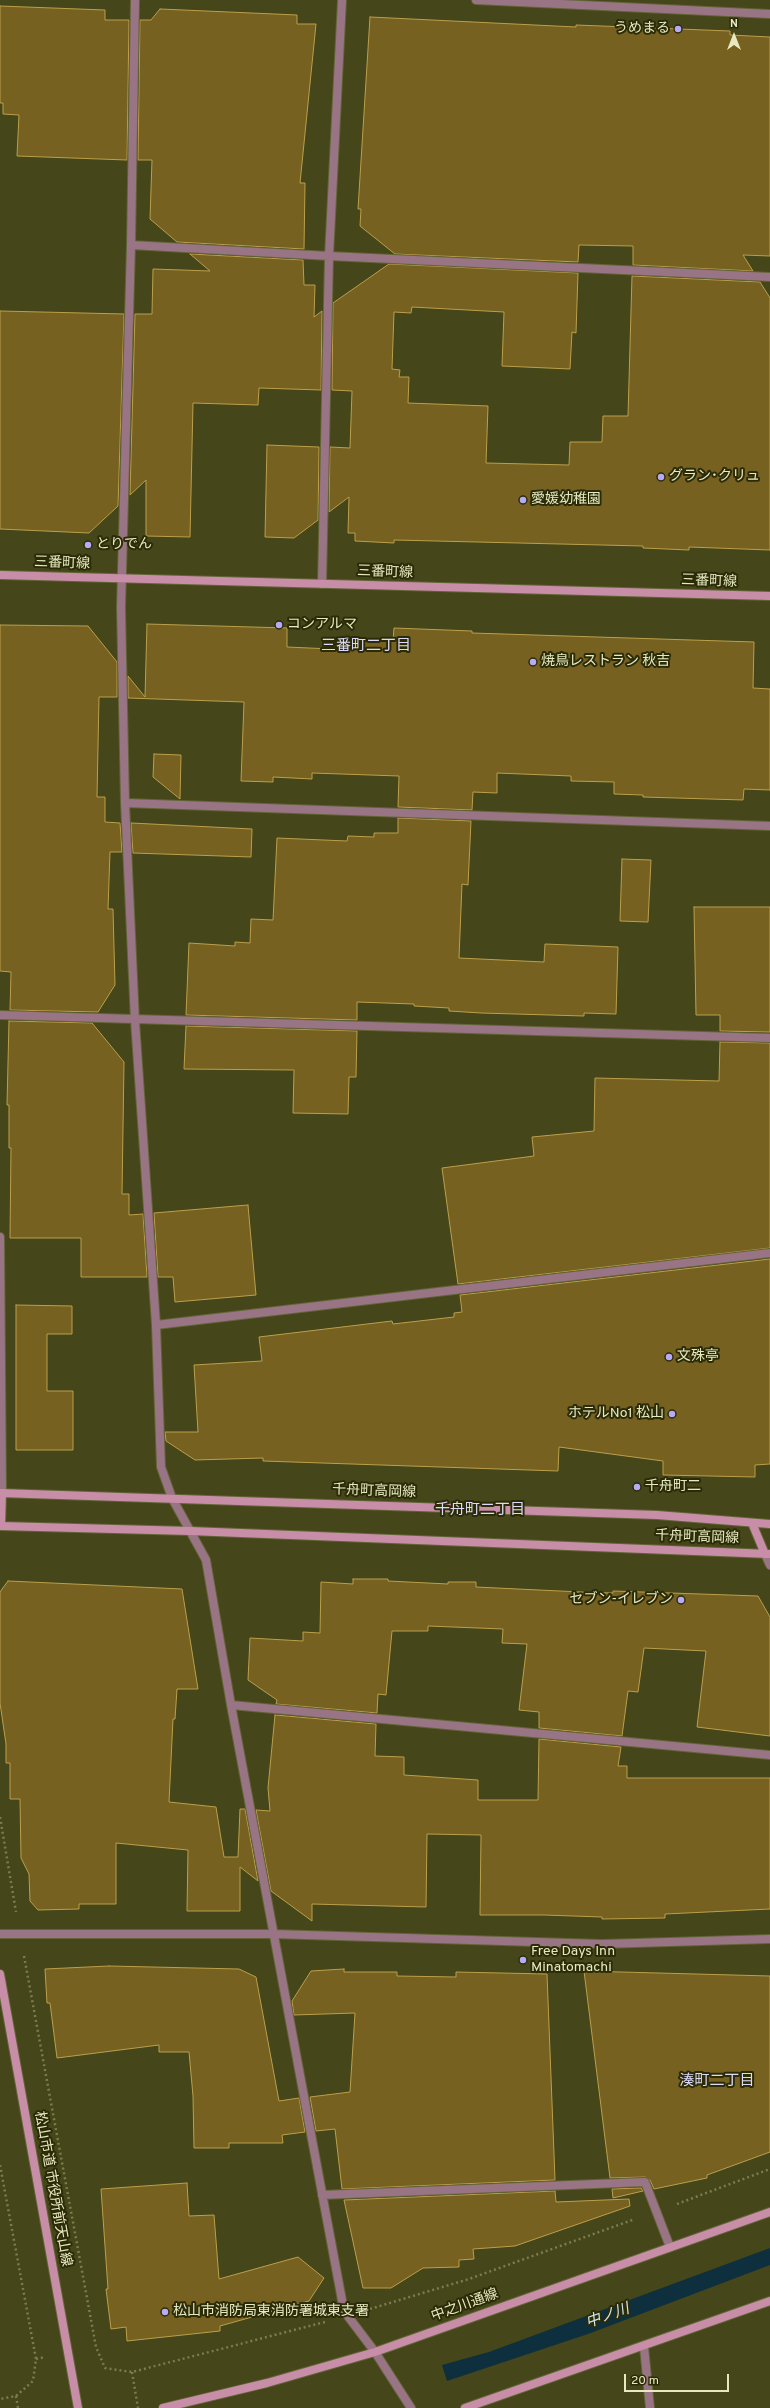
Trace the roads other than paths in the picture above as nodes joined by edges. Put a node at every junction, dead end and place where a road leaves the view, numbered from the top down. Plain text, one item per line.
1 (135, 0) edge
2 (342, 0) edge
3 (476, 0) edge
4 (546, 1) edge
5 (770, 14) edge
6 (131, 245) junction
7 (329, 256) junction
8 (770, 277) edge
9 (0, 575) edge
10 (120, 579) junction
11 (322, 584) junction
12 (770, 596) edge
13 (125, 803) junction
14 (770, 826) edge
15 (0, 1015) edge
16 (135, 1021) junction
17 (770, 1038) edge
18 (0, 1237) edge
19 (770, 1253) edge
20 (156, 1324) junction
21 (1, 1493) edge
22 (172, 1498) junction
23 (752, 1523) junction
24 (770, 1524) edge
25 (1, 1526) edge
26 (190, 1530) junction
27 (768, 1554) edge
28 (770, 1565) edge
29 (231, 1705) junction
30 (770, 1755) edge
31 (0, 1934) edge
32 (273, 1934) junction
33 (770, 1939) edge
34 (0, 1974) edge
35 (322, 2195) junction
36 (770, 2212) edge
37 (670, 2247) junction
38 (770, 2301) edge
39 (644, 2347) junction
40 (375, 2352) junction
41 (78, 2408) edge
42 (163, 2408) edge
43 (411, 2408) edge
44 (465, 2408) edge
45 (650, 2408) edge

1 - 6 street
2 - 7 street
3 - 4 street
4 - 5 street
6 - 7 street
6 - 10 street
7 - 8 street
7 - 11 street
9 - 10 street, 三番町線
10 - 11 street, 三番町線
10 - 13 street
11 - 12 street, 三番町線
13 - 14 street
13 - 16 street
15 - 16 street
16 - 17 street
16 - 20 street
18 - 21 street
19 - 20 street
20 - 22 street
21 - 22 street, 千舟町高岡線
21 - 25 street
22 - 23 street, 千舟町高岡線
22 - 26 street
23 - 24 street, 千舟町高岡線
23 - 27 street
25 - 26 street, 千舟町高岡線
26 - 27 street, 千舟町高岡線
26 - 29 street
27 - 28 street
29 - 30 street
29 - 32 street
31 - 32 street
32 - 33 street
32 - 35 street
34 - 41 street, 松山市道 市役所前天山線
35 - 37 street
35 - 40 street
36 - 37 street, 中之川通線
37 - 40 street, 中之川通線
38 - 39 street
39 - 44 street
39 - 45 street
40 - 42 street, 中之川通線
40 - 43 street

